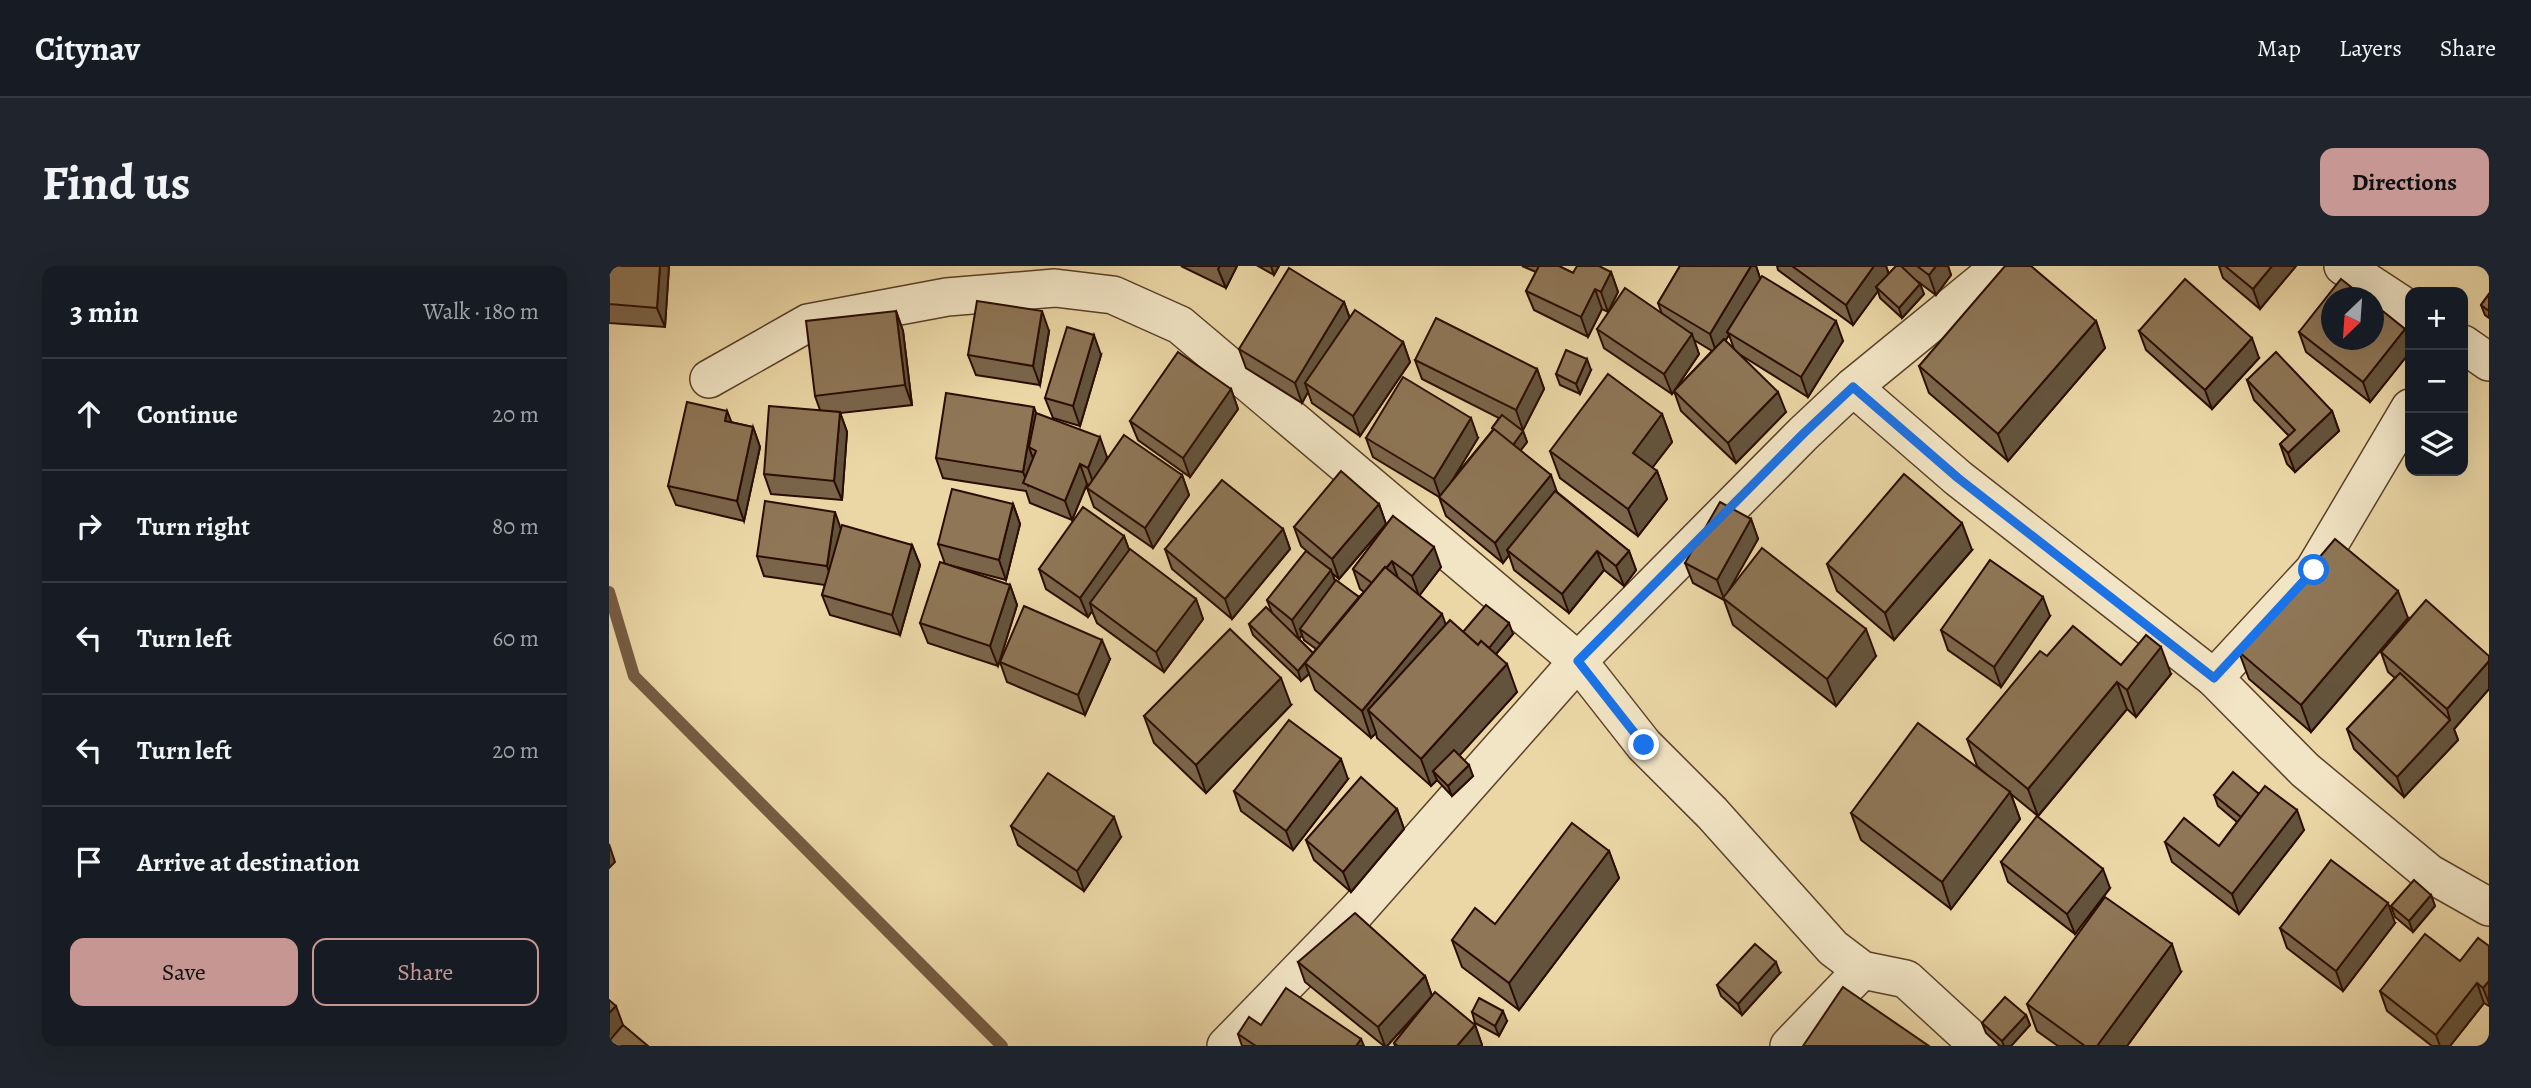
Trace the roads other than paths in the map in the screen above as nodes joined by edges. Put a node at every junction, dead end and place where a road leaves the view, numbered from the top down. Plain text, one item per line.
1 (2001, 266) edge
2 (2343, 266) edge
3 (2405, 307) edge
4 (2468, 347) edge
5 (2489, 362) edge
6 (709, 379) dead end
7 (1853, 387) junction
8 (2407, 413) edge
9 (1578, 661) junction
10 (2214, 678) junction
11 (2489, 907) edge
12 (1862, 970) junction
13 (1226, 1046) edge
14 (1789, 1046) edge
15 (1979, 1046) edge

1 - 7 street
2 - 3 street
4 - 5 street
6 - 9 street
7 - 9 street
7 - 10 street
8 - 10 street
9 - 12 street
9 - 13 street
10 - 11 street
12 - 14 street
12 - 15 street

